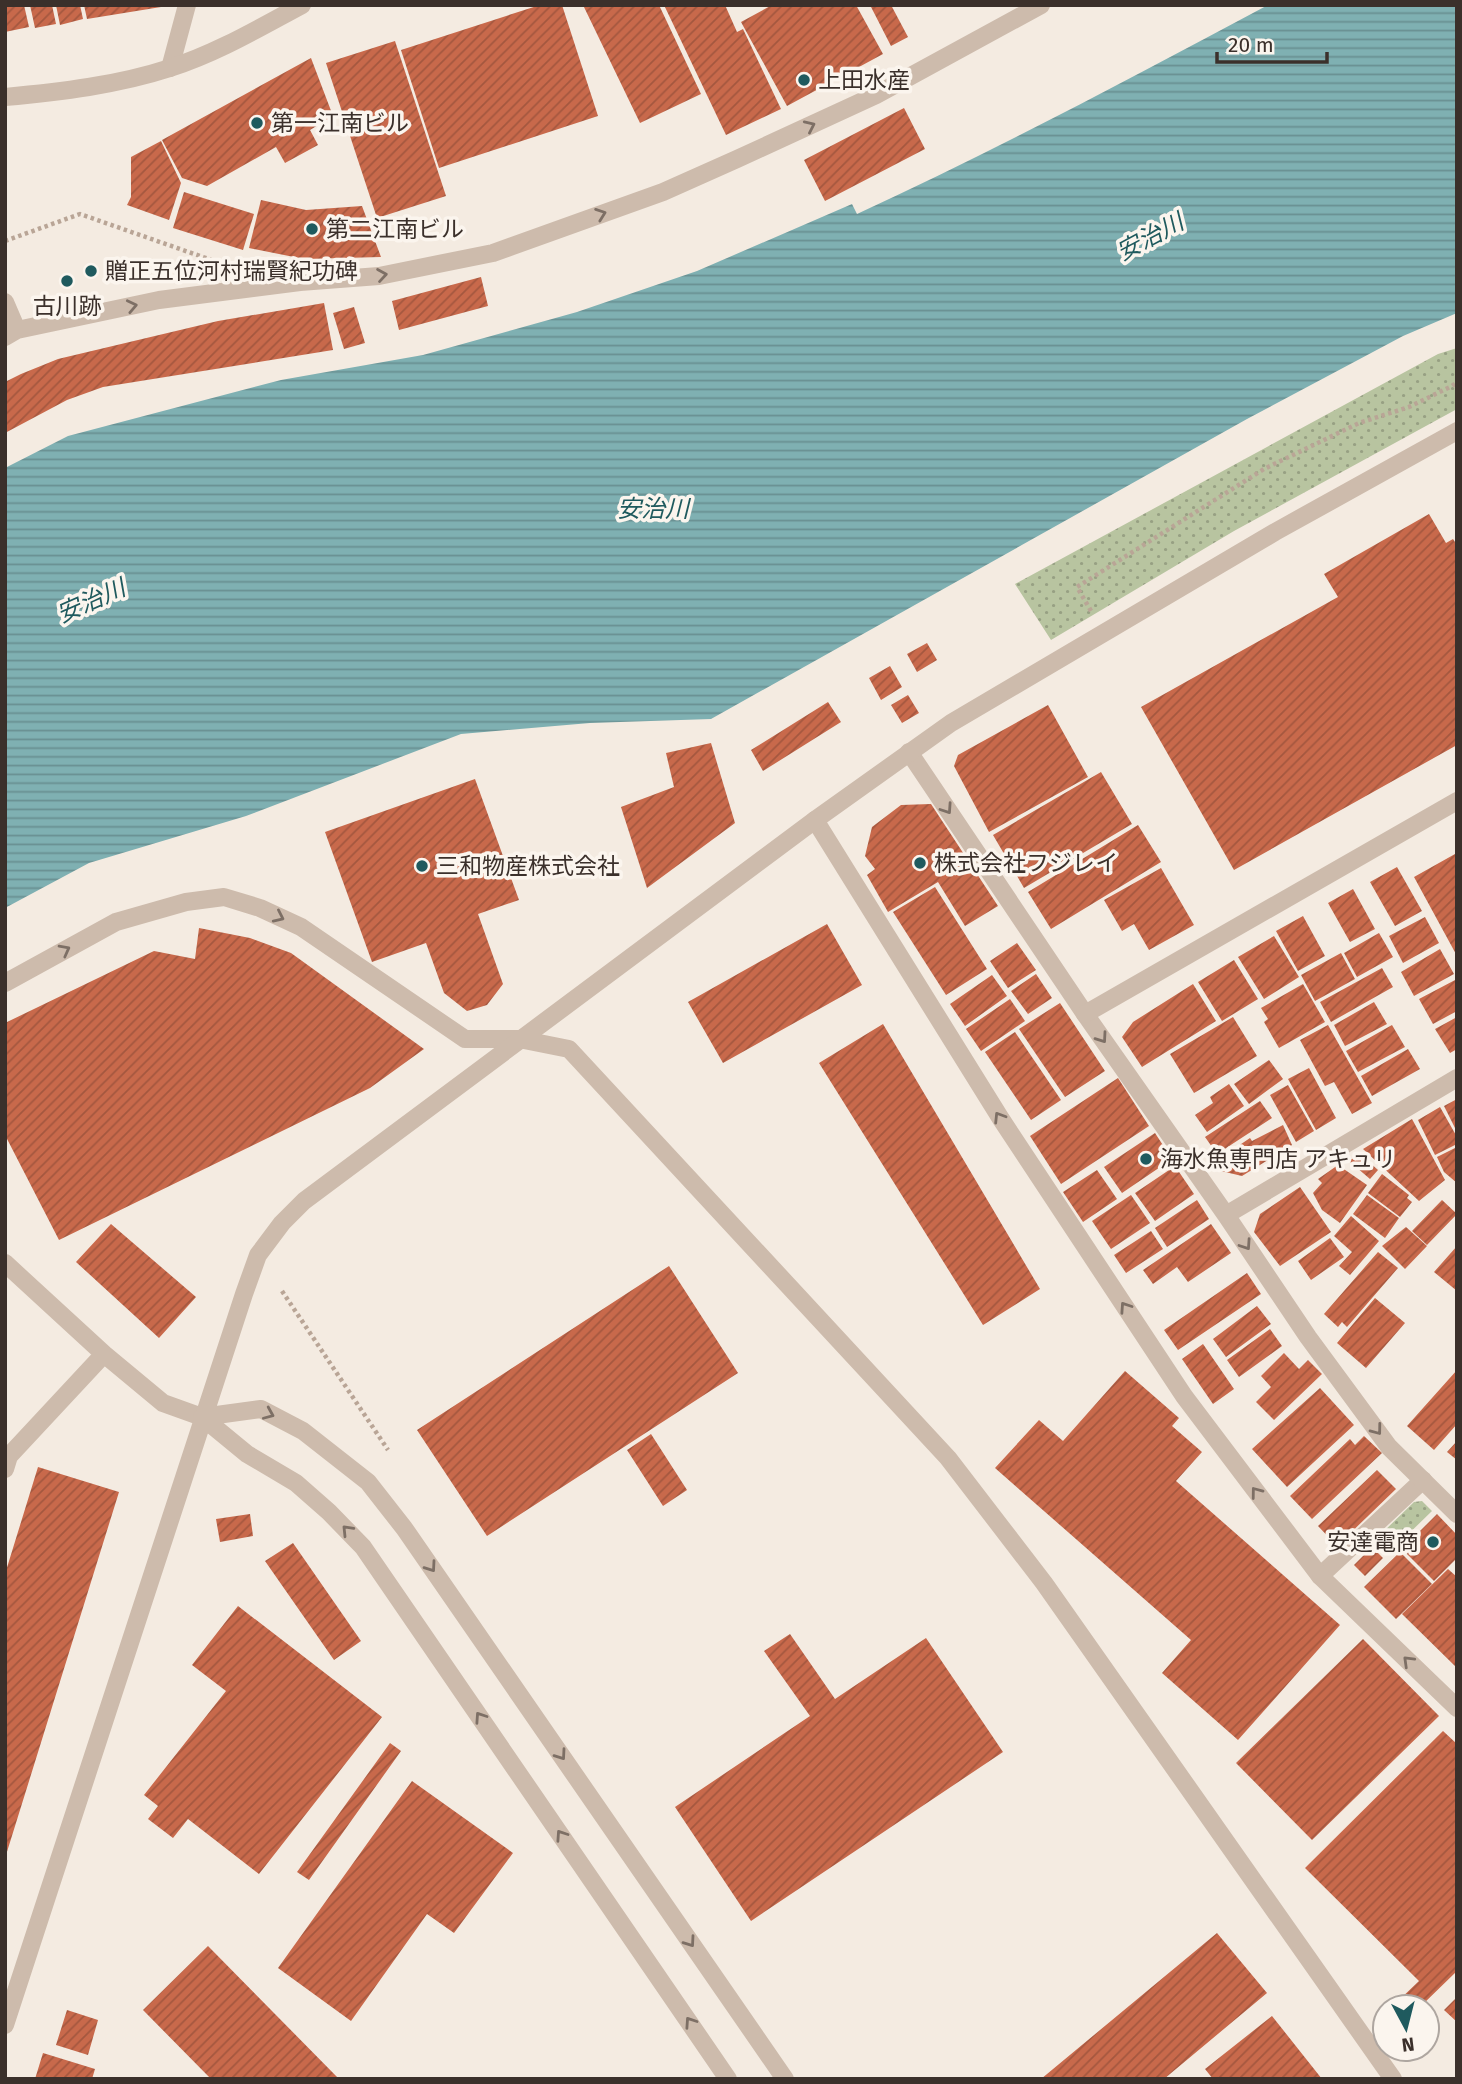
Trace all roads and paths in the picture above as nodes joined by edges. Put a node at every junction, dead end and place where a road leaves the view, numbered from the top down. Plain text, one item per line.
1 (187, 5) edge
2 (302, 5) edge
3 (1041, 5) edge
4 (170, 68) junction
5 (5, 97) edge
6 (5, 241) edge
7 (230, 267) dead end
8 (5, 302) edge
9 (11, 334) edge
10 (1457, 382) edge
11 (1457, 431) edge
12 (1104, 633) junction
13 (909, 752) junction
14 (1457, 801) edge
15 (815, 820) junction
16 (5, 983) edge
17 (1085, 1014) junction
18 (519, 1039) junction
19 (1457, 1078) edge
20 (1226, 1215) junction
21 (5, 1263) edge
22 (282, 1291) dead end
23 (104, 1353) junction
24 (202, 1418) junction
25 (388, 1450) dead end
26 (5, 1469) edge
27 (1423, 1480) junction
28 (1457, 1514) edge
29 (1320, 1576) junction
30 (1457, 1708) edge
31 (5, 2025) edge
32 (728, 2079) edge
33 (785, 2079) edge
34 (1393, 2079) edge

1 - 4 street
2 - 4 street
9 -> 3 street
4 - 5 street
6 - 7 path
8 - 9 street
10 - 12 path
11 - 12 street
12 - 13 street
13 - 15 street
13 -> 17 street
14 - 17 street
15 - 18 street
29 -> 15 street
16 -> 18 street
17 -> 20 street
18 - 24 street
18 - 34 street
19 - 20 street
20 -> 27 street
21 - 23 street
22 - 25 path
23 - 24 street
23 - 26 street
24 - 31 street
32 -> 24 street
24 -> 33 street
27 - 28 street
27 - 29 street
30 -> 29 street

